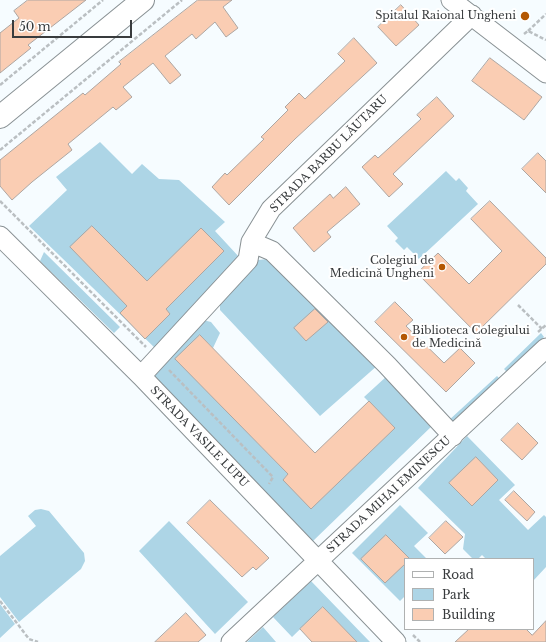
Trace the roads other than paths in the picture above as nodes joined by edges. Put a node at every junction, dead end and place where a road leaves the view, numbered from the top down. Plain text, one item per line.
1 (143, 0) edge
2 (451, 0) edge
3 (472, 16) junction
4 (546, 73) edge
5 (0, 117) edge
6 (0, 236) edge
7 (250, 242) junction
8 (546, 348) edge
9 (141, 376) junction
10 (453, 436) junction
11 (317, 562) junction
12 (232, 642) edge
13 (396, 642) edge

1 - 5 main road
2 - 3 street
3 - 4 street
3 - 7 street, STRADA BARBU LĂUTARU
6 - 9 street, STRADA VASILE LUPU
7 - 9 street, STRADA BARBU LĂUTARU
7 - 10 street
8 - 10 street, STRADA MIHAI EMINESCU
9 - 11 street, STRADA VASILE LUPU
10 - 11 street, STRADA MIHAI EMINESCU
11 - 12 street, STRADA MIHAI EMINESCU
11 - 13 street, STRADA VASILE LUPU

